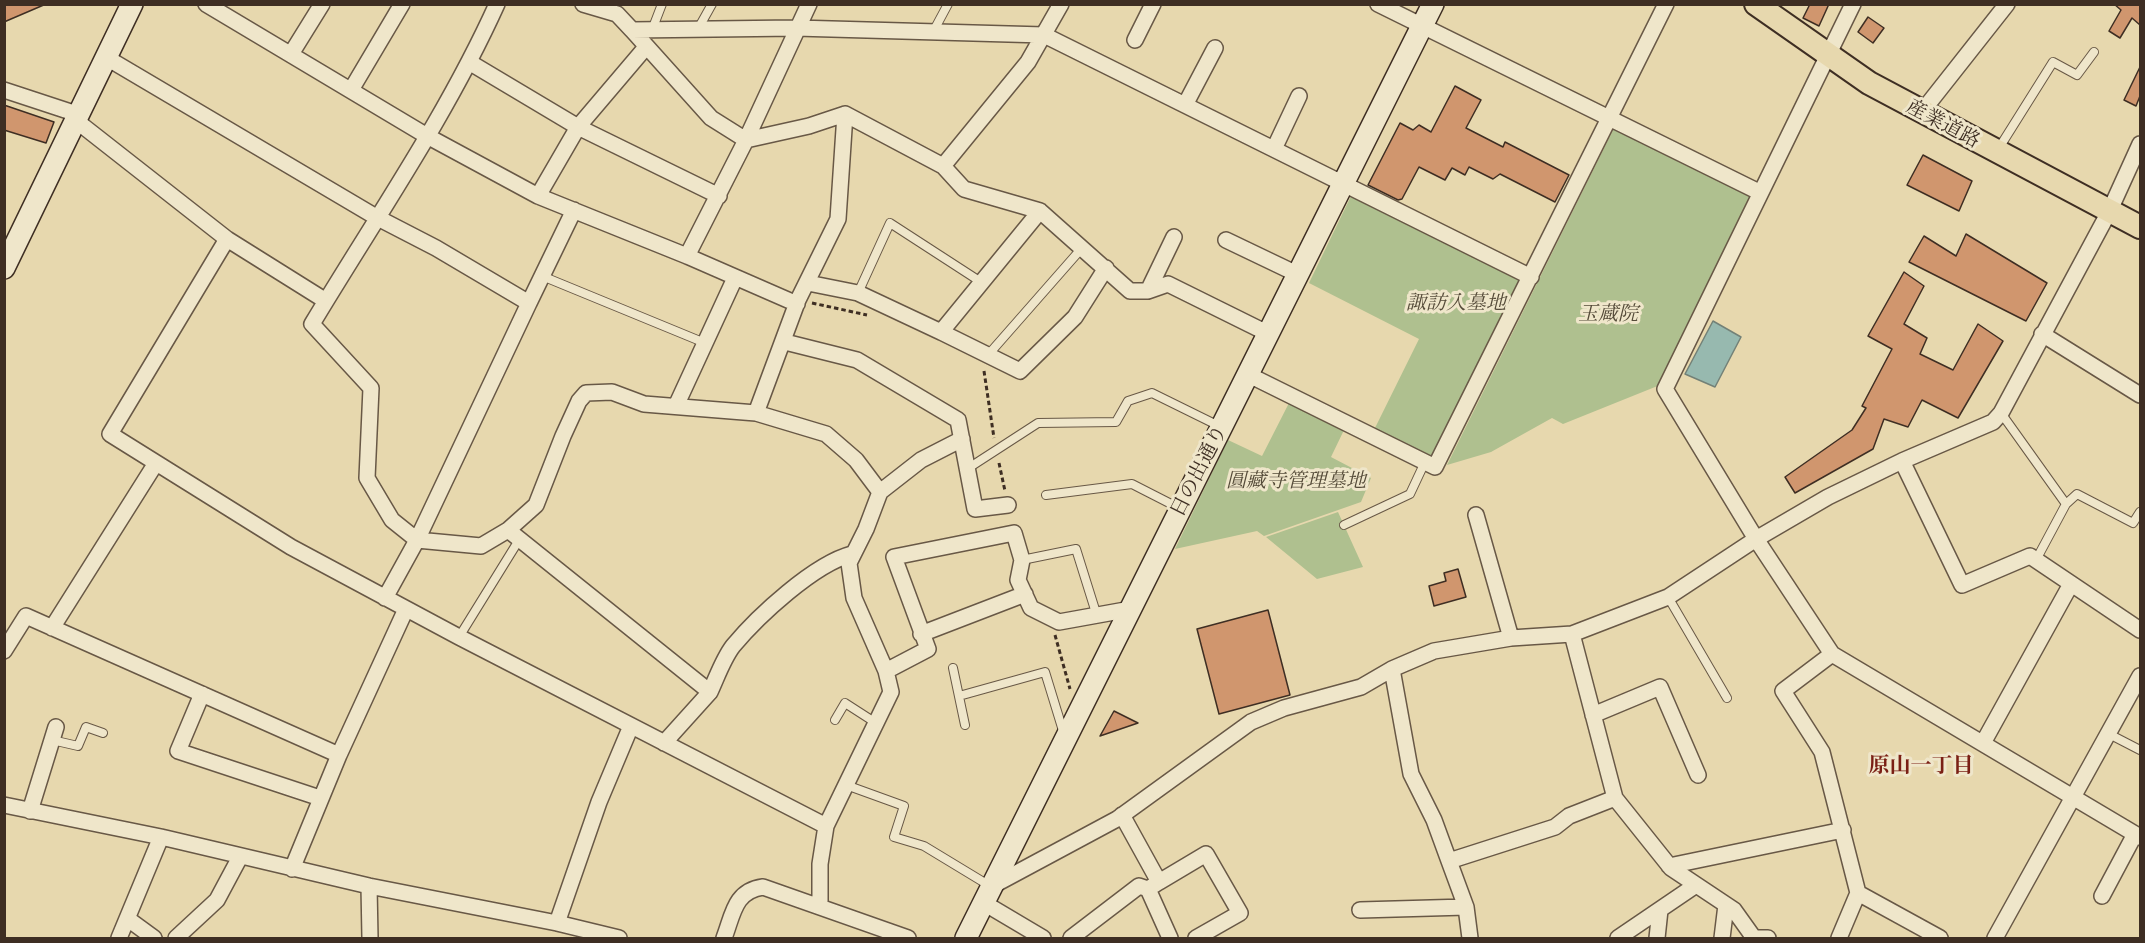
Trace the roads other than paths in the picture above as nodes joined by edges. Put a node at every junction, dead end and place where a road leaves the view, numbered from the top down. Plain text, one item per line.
1 (132, 4) edge
2 (206, 4) edge
3 (322, 4) edge
4 (402, 4) edge
5 (497, 4) edge
6 (583, 4) edge
7 (662, 4) edge
8 (712, 4) edge
9 (809, 4) edge
10 (948, 4) edge
11 (1061, 4) edge
12 (1153, 4) edge
13 (1378, 4) edge
14 (1433, 4) edge
15 (1666, 4) edge
16 (1756, 4) edge
17 (1853, 4) edge
18 (2007, 4) edge
19 (618, 9) edge
20 (1422, 27) junction
21 (796, 28) junction
22 (698, 29) junction
23 (632, 30) junction
24 (652, 30) junction
25 (933, 32) junction
26 (1044, 35) junction
27 (1135, 40) dead end
28 (646, 47) junction
29 (1215, 48) dead end
30 (2094, 52) dead end
31 (291, 54) junction
32 (1827, 56) junction
33 (107, 58) junction
34 (469, 62) junction
35 (4, 90) edge
36 (351, 90) junction
37 (1299, 96) dead end
38 (1185, 105) junction
39 (1921, 113) junction
40 (845, 114) junction
41 (1608, 116) junction
42 (76, 117) junction
43 (578, 127) junction
44 (427, 136) junction
45 (746, 140) junction
46 (2140, 144) edge
47 (1274, 149) junction
48 (1996, 152) junction
49 (943, 166) junction
50 (1342, 183) junction
51 (1759, 192) junction
52 (719, 195) junction
53 (538, 196) junction
54 (574, 210) junction
55 (2110, 210) junction
56 (1040, 211) junction
57 (376, 217) junction
58 (2140, 227) edge
59 (1174, 237) dead end
60 (227, 239) junction
61 (1226, 240) dead end
62 (1082, 248) junction
63 (687, 256) junction
64 (4, 268) edge
65 (1106, 268) junction
66 (1297, 274) junction
67 (542, 276) junction
68 (735, 278) junction
69 (1531, 278) junction
70 (981, 282) junction
71 (808, 283) junction
72 (1148, 291) junction
73 (858, 292) junction
74 (326, 301) junction
75 (798, 302) junction
76 (529, 303) junction
77 (940, 332) junction
78 (1267, 333) junction
79 (2042, 334) junction
80 (785, 342) junction
81 (705, 343) junction
82 (988, 355) junction
83 (1247, 374) junction
84 (2140, 395) edge
85 (676, 406) junction
86 (756, 413) junction
87 (2001, 413) junction
88 (1221, 427) junction
89 (962, 439) junction
90 (1902, 461) junction
91 (1425, 462) junction
92 (156, 464) junction
93 (967, 469) junction
94 (880, 492) junction
95 (1046, 495) dead end
96 (2066, 504) junction
97 (1008, 505) road end
98 (1180, 508) junction
99 (2140, 512) edge
100 (1476, 515) dead end
101 (1344, 525) dead end
102 (514, 535) junction
103 (1756, 538) junction
104 (417, 540) junction
105 (852, 554) junction
106 (1022, 560) junction
107 (2037, 560) junction
108 (2072, 584) junction
109 (1025, 594) junction
110 (1668, 597) junction
111 (385, 598) junction
112 (406, 609) junction
113 (1131, 609) junction
114 (1097, 615) junction
115 (52, 628) junction
116 (2140, 630) edge
117 (921, 634) junction
118 (1572, 634) junction
119 (459, 637) junction
120 (1511, 638) junction
121 (4, 651) edge
122 (1832, 654) junction
123 (953, 668) dead end
124 (1392, 669) junction
125 (886, 671) junction
126 (2140, 676) edge
127 (710, 692) junction
128 (202, 694) junction
129 (959, 696) junction
130 (1727, 698) dead end
131 (1593, 715) junction
132 (835, 720) dead end
133 (876, 723) junction
134 (965, 725) dead end
135 (632, 726) junction
136 (54, 733) joint
137 (103, 733) dead end
138 (2109, 734) junction
139 (1066, 739) junction
140 (1983, 742) junction
141 (664, 743) junction
142 (2140, 750) edge
143 (339, 755) junction
144 (1698, 775) dead end
145 (846, 785) junction
146 (320, 798) junction
147 (1615, 798) junction
148 (2073, 799) junction
149 (4, 805) edge
150 (30, 811) junction
151 (1122, 815) junction
152 (826, 826) junction
153 (1843, 830) junction
154 (2138, 836) edge
155 (160, 837) junction
156 (240, 857) junction
157 (1449, 861) junction
158 (1669, 866) junction
159 (292, 869) junction
160 (1154, 885) junction
161 (1696, 885) junction
162 (369, 886) junction
163 (990, 892) junction
164 (1858, 892) junction
165 (2102, 896) dead end
166 (1726, 905) junction
167 (820, 906) junction
168 (1466, 907) junction
169 (1360, 910) dead end
170 (1660, 910) junction
171 (128, 919) junction
172 (557, 923) junction
173 (119, 939) edge
174 (154, 939) edge
175 (176, 939) edge
176 (370, 939) edge
177 (619, 939) edge
178 (724, 939) edge
179 (909, 939) edge
180 (966, 939) edge
181 (1043, 939) edge
182 (1071, 939) edge
183 (1170, 939) edge
184 (1196, 939) edge
185 (1470, 939) edge
186 (1618, 939) edge
187 (1657, 939) edge
188 (1722, 939) edge
189 (1768, 939) edge
190 (1839, 939) edge
191 (1940, 939) edge
192 (1995, 939) edge

1 - 33 street
2 - 31 street
3 - 31 street
4 - 36 street
5 - 34 street
6 - 19 street
7 - 24 lane
8 - 22 lane
9 - 21 street
10 - 25 lane
11 - 26 street
12 - 27 street
13 - 20 street
14 - 20 street, 日の出通り
15 - 41 street
16 - 32 main road, 産業道路
17 - 32 street
18 - 39 street
19 - 23 street
20 - 41 street
20 - 50 street, 日の出通り
21 - 22 street
21 - 25 street
21 - 45 street
22 - 24 street
23 - 24 street
23 - 28 street
25 - 26 street
26 - 38 street
26 - 49 street
28 - 43 street
28 - 45 street
29 - 38 street
30 - 48 lane
31 - 36 street
32 - 39 main road, 産業道路
32 - 51 street
33 - 42 street
33 - 57 street
34 - 43 street
34 - 44 street
35 - 42 street
36 - 44 street
37 - 47 street
38 - 47 street
39 - 48 main road, 産業道路
40 - 45 street
40 - 49 street
40 - 71 street
41 - 51 street
41 - 69 street
42 - 60 street
42 - 64 street
43 - 52 street
43 - 53 street
44 - 53 street
44 - 57 street
45 - 52 street
46 - 55 street
47 - 50 street
48 - 55 main road, 産業道路
49 - 56 street
50 - 66 street, 日の出通り
50 - 69 street
51 - 103 street
52 - 63 street
53 - 54 street
54 - 63 street
54 - 67 street
55 - 58 main road, 産業道路
55 - 79 street
56 - 62 street
56 - 70 street
57 - 74 street
57 - 76 street
59 - 72 street
60 - 74 street
60 - 92 street
61 - 66 street
62 - 65 street
62 - 82 lane
63 - 68 street
65 - 72 street
65 - 82 street
66 - 78 street, 日の出通り
67 - 76 street
67 - 81 lane
68 - 75 street
68 - 81 street
69 - 91 street
70 - 73 lane
70 - 77 street
71 - 73 street
71 - 75 street
72 - 78 street
73 - 77 street
74 - 104 street
75 - 80 street
76 - 104 street
77 - 82 street
78 - 83 street, 日の出通り
79 - 84 street
79 - 87 street
80 - 86 street
80 - 89 street
81 - 85 street
83 - 88 street, 日の出通り
83 - 91 street
85 - 86 street
85 - 102 street
86 - 94 street
87 - 90 street
87 - 96 lane
88 - 93 lane
88 - 98 street, 日の出通り
89 - 93 street
89 - 94 street
90 - 103 street
90 - 107 street
91 - 101 lane
92 - 111 street
92 - 115 street
93 - 97 street
94 - 105 street
95 - 98 lane
96 - 99 lane
96 - 107 lane
98 - 113 street, 日の出通り
100 - 120 street
102 - 104 street
102 - 119 lane
102 - 127 street
103 - 110 street
103 - 122 street
104 - 111 street
105 - 125 street
105 - 127 street
106 - 109 street
106 - 114 lane
106 - 117 street
107 - 108 street
108 - 116 street
108 - 140 street
109 - 114 street
109 - 117 street
110 - 118 street
110 - 130 lane
111 - 112 street
112 - 119 street
112 - 143 street
113 - 114 street
113 - 139 street, 日の出通り
115 - 121 street
115 - 128 street
117 - 125 street
118 - 120 street
118 - 131 street
119 - 135 street
120 - 124 street
122 - 140 street
122 - 153 street
123 - 129 lane
124 - 151 street
124 - 157 street
125 - 133 street
126 - 138 street
127 - 141 street
128 - 143 street
128 - 146 street
129 - 134 lane
129 - 139 lane
131 - 144 street
131 - 147 street
132 - 133 lane
133 - 145 street
135 - 141 street
135 - 172 street
136 - 137 lane
136 - 150 street
138 - 142 lane
138 - 148 street
139 - 163 street, 日の出通り
140 - 148 street
141 - 152 street
143 - 146 street
145 - 152 street
145 - 163 lane
146 - 159 street
147 - 157 street
147 - 158 street
148 - 154 street
148 - 192 street
149 - 150 street
150 - 155 street
151 - 160 street
151 - 163 street
152 - 167 street
153 - 158 street
153 - 164 street
154 - 165 street
155 - 156 street
155 - 171 street
156 - 159 street
156 - 175 street
157 - 168 street
158 - 161 street
159 - 162 street
160 - 182 street
160 - 183 street
160 - 184 street
161 - 166 street
161 - 170 street
162 - 172 street
162 - 176 street
163 - 180 street, 日の出通り
163 - 181 street
164 - 190 street
164 - 191 street
166 - 188 street
166 - 189 street
167 - 178 street
167 - 179 street
168 - 169 street
168 - 185 street
170 - 186 street
170 - 187 street
171 - 173 street
171 - 174 street
172 - 177 street

